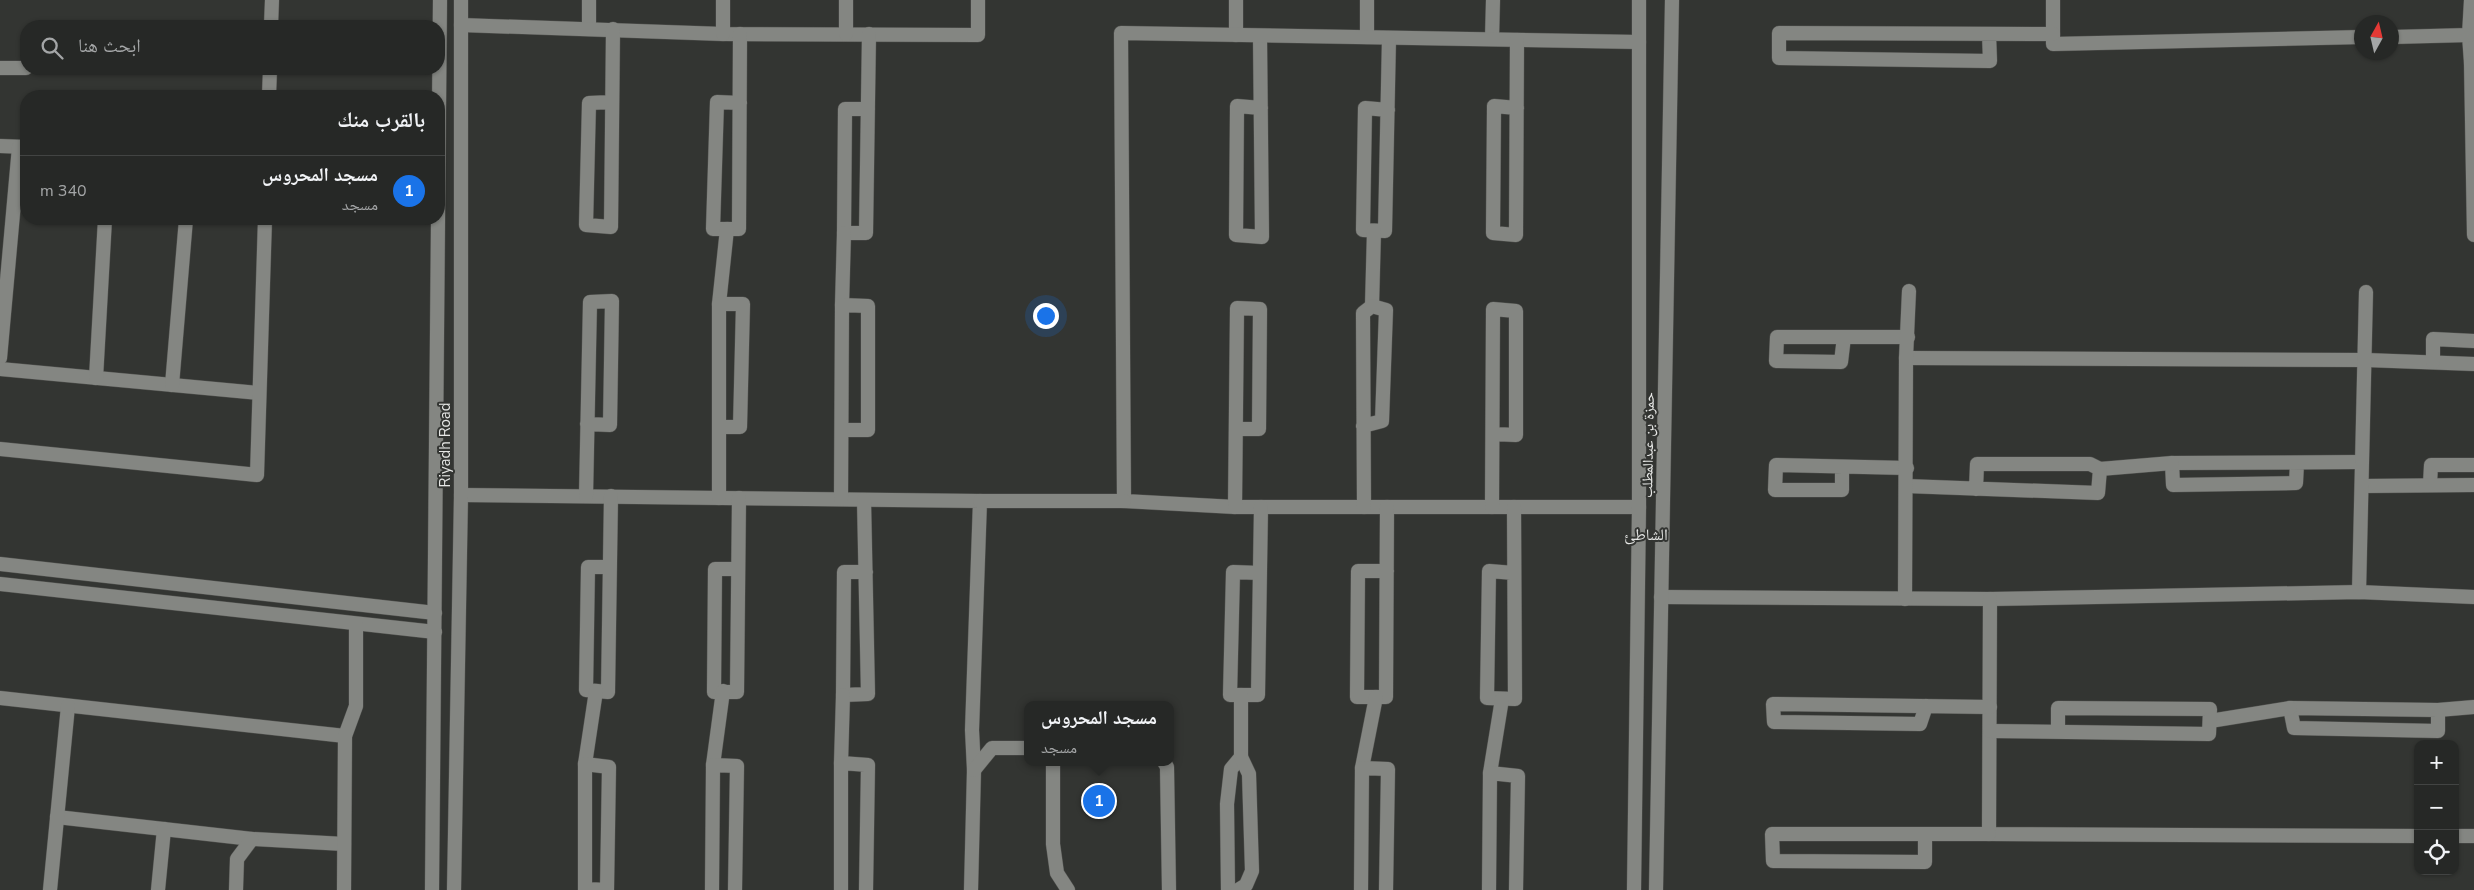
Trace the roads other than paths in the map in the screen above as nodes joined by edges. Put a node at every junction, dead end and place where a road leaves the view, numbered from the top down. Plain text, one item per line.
1 (272, 0) edge
2 (440, 0) edge
3 (461, 0) edge
4 (589, 0) edge
5 (723, 0) edge
6 (846, 0) edge
7 (978, 0) edge
8 (1236, 0) edge
9 (1367, 0) edge
10 (1493, 0) edge
11 (1639, 0) edge
12 (1672, 0) edge
13 (2053, 0) edge
14 (2471, 0) edge
15 (271, 20) edge
16 (440, 20) edge
17 (461, 25) junction
18 (589, 29) junction
19 (613, 29) junction
20 (723, 34) junction
21 (740, 34) junction
22 (846, 34) junction
23 (869, 34) junction
24 (1989, 34) junction
25 (2053, 34) junction
26 (1236, 35) junction
27 (2470, 35) junction
28 (1260, 36) junction
29 (1367, 37) junction
30 (2399, 37) edge
31 (1390, 38) junction
32 (2354, 38) edge
33 (1492, 39) junction
34 (1517, 40) junction
35 (1639, 42) junction
36 (2473, 63) edge
37 (0, 68) edge
38 (20, 68) edge
39 (270, 75) edge
40 (439, 75) edge
41 (269, 90) edge
42 (439, 90) edge
43 (612, 102) junction
44 (740, 103) junction
45 (1261, 108) junction
46 (1517, 108) junction
47 (868, 109) junction
48 (1388, 110) junction
49 (0, 146) edge
50 (20, 147) edge
51 (20, 175) edge
52 (105, 225) edge
53 (185, 225) edge
54 (265, 225) edge
55 (438, 225) edge
56 (727, 229) junction
57 (1374, 231) junction
58 (844, 232) junction
59 (2474, 235) edge
60 (1909, 291) dead end
61 (2366, 292) dead end
62 (719, 304) junction
63 (842, 305) junction
64 (1372, 306) junction
65 (1844, 337) junction
66 (1908, 337) junction
67 (2474, 341) edge
68 (0, 358) edge
69 (1906, 358) junction
70 (2366, 360) junction
71 (2433, 362) junction
72 (2474, 364) edge
73 (0, 369) edge
74 (96, 378) junction
75 (172, 385) junction
76 (259, 393) junction
77 (587, 424) junction
78 (1363, 426) junction
79 (719, 427) junction
80 (1236, 429) junction
81 (842, 430) junction
82 (1492, 434) junction
83 (0, 449) edge
84 (2361, 462) junction
85 (2172, 463) junction
86 (2297, 463) junction
87 (2474, 465) edge
88 (1842, 467) junction
89 (1906, 468) junction
90 (2100, 469) junction
91 (2430, 484) junction
92 (2474, 485) edge
93 (1906, 486) junction
94 (2363, 486) junction
95 (1976, 488) junction
96 (461, 495) junction
97 (586, 496) junction
98 (611, 496) junction
99 (719, 498) junction
100 (739, 498) junction
101 (841, 500) junction
102 (864, 500) junction
103 (980, 501) junction
104 (1124, 501) junction
105 (1261, 506) junction
106 (1364, 506) junction
107 (1235, 507) junction
108 (1387, 507) junction
109 (1492, 507) junction
110 (1514, 507) junction
111 (1639, 507) junction
112 (0, 564) edge
113 (610, 567) junction
114 (738, 569) junction
115 (1387, 571) junction
116 (866, 572) junction
117 (1260, 573) junction
118 (1514, 573) junction
119 (0, 584) edge
120 (2359, 592) junction
121 (1662, 597) junction
122 (2474, 597) edge
123 (1905, 599) junction
124 (1990, 599) junction
125 (435, 612) junction
126 (356, 624) junction
127 (435, 632) junction
128 (596, 691) junction
129 (723, 692) junction
130 (844, 695) junction
131 (1241, 695) junction
132 (1376, 697) junction
133 (0, 698) edge
134 (1502, 699) junction
135 (68, 706) junction
136 (1926, 706) junction
137 (1990, 707) junction
138 (2474, 707) edge
139 (2290, 708) junction
140 (2438, 710) junction
141 (2210, 721) junction
142 (972, 730) junction
143 (1990, 731) junction
144 (2058, 732) junction
145 (345, 736) junction
146 (992, 748) junction
147 (1024, 748) edge
148 (1637, 751) junction
149 (1241, 757) junction
150 (1657, 758) junction
151 (841, 763) junction
152 (585, 764) junction
153 (713, 765) junction
154 (1053, 766) edge
155 (1166, 766) edge
156 (1362, 768) junction
157 (974, 770) junction
158 (1490, 773) junction
159 (1636, 801) junction
160 (1656, 809) junction
161 (57, 816) junction
162 (164, 829) junction
163 (1988, 834) junction
164 (1925, 835) junction
165 (2414, 836) edge
166 (2459, 836) edge
167 (2474, 836) edge
168 (234, 837) junction
169 (252, 839) junction
170 (344, 844) junction
171 (237, 859) junction
172 (50, 890) edge
173 (158, 890) edge
174 (236, 890) edge
175 (344, 890) edge
176 (432, 890) edge
177 (454, 890) edge
178 (585, 890) edge
179 (712, 890) edge
180 (735, 890) edge
181 (841, 890) edge
182 (866, 890) edge
183 (971, 890) edge
184 (1068, 890) edge
185 (1169, 890) edge
186 (1228, 890) edge
187 (1238, 890) edge
188 (1361, 890) edge
189 (1386, 890) edge
190 (1489, 890) edge
191 (1516, 890) edge
192 (1634, 890) edge
193 (1656, 890) edge

1 - 15 street
2 - 16 street
3 - 17 street, Riyadh Road
4 - 18 street
5 - 20 street
6 - 22 street
7 - 23 street
8 - 26 street
9 - 29 street
10 - 33 street
11 - 35 street, حمزة بن عبدالمطلب
12 - 121 street, حمزة بن عبدالمطلب
13 - 25 street
14 - 27 street
17 - 18 street
17 - 96 street, Riyadh Road
18 - 19 street
19 - 20 street
19 - 43 street
20 - 21 street
21 - 22 street
21 - 44 street
22 - 23 street
23 - 47 street
24 - 24 street
24 - 25 street
25 - 32 street
26 - 28 street
26 - 104 street
27 - 30 street
27 - 36 street
28 - 29 street
28 - 45 street
29 - 31 street
31 - 33 street
31 - 48 street
33 - 34 street
34 - 35 street
34 - 46 street
35 - 111 street, حمزة بن عبدالمطلب
36 - 59 street
37 - 38 street
39 - 41 street
40 - 42 street
43 - 43 street
44 - 56 street
44 - 56 street
45 - 45 street
46 - 46 street
47 - 58 street
47 - 58 street
48 - 57 street
48 - 57 street
49 - 50 street
51 - 68 street
52 - 74 street
53 - 75 street
54 - 76 street
55 - 125 street
56 - 62 street
57 - 64 street
58 - 63 street
60 - 66 street
61 - 70 street
62 - 79 street
62 - 79 street
63 - 81 street
63 - 81 street
64 - 78 street
64 - 78 street
65 - 65 street
65 - 66 street
66 - 69 street
67 - 71 street
69 - 70 street
69 - 89 street
70 - 71 street
70 - 84 street
71 - 72 street
73 - 74 street
74 - 75 street
75 - 76 street
76 - 83 street
77 - 77 street
77 - 97 street
78 - 106 street
79 - 99 street
80 - 80 street
80 - 107 street
81 - 101 street
82 - 82 street
82 - 109 street
84 - 86 street
84 - 94 street
85 - 86 street
85 - 86 street
85 - 90 street
87 - 91 street
88 - 88 street
88 - 89 street
89 - 93 street
90 - 95 street
90 - 95 street
91 - 92 street
91 - 94 street
93 - 95 street
93 - 123 street
94 - 120 street
96 - 97 street
96 - 177 street, Riyadh Road
97 - 98 street
98 - 99 street
98 - 113 street
99 - 100 street
100 - 101 street
100 - 114 street
101 - 102 street
102 - 103 street
102 - 116 street
103 - 104 street
103 - 142 street
104 - 107 street
105 - 106 street
105 - 107 street
105 - 117 street
106 - 108 street
108 - 109 street
108 - 115 street
109 - 110 street
110 - 111 street
110 - 118 street
111 - 148 street, حمزة بن عبدالمطلب
112 - 125 street
113 - 128 street
113 - 128 street
114 - 129 street
114 - 129 street
115 - 132 street
115 - 132 street
116 - 130 street
116 - 130 street
117 - 131 street
117 - 131 street
118 - 134 street
118 - 134 street
119 - 126 street
120 - 122 street
120 - 124 street
121 - 123 street
121 - 150 street, حمزة بن عبدالمطلب
123 - 124 street
124 - 137 street
125 - 127 street
126 - 127 street
126 - 145 street
127 - 176 street
128 - 152 street
129 - 153 street
130 - 151 street
131 - 149 street
132 - 156 street
133 - 135 street
134 - 158 street
135 - 145 street
135 - 161 street
136 - 136 street
136 - 137 street
137 - 143 street
138 - 140 street
139 - 140 street
139 - 140 street
139 - 141 street
141 - 144 street
141 - 144 street
142 - 146 street
142 - 157 street
143 - 144 street
143 - 163 street
145 - 170 street
146 - 147 street
146 - 157 street
148 - 150 street
148 - 159 street, حمزة بن عبدالمطلب
149 - 186 street
149 - 187 street
150 - 160 street, حمزة بن عبدالمطلب
151 - 181 street
151 - 182 street
152 - 178 street
152 - 178 street
153 - 179 street
153 - 180 street
154 - 184 street
155 - 185 street
156 - 188 street
156 - 189 street
157 - 183 street
158 - 190 street
158 - 191 street
159 - 160 street
159 - 192 street, حمزة بن عبدالمطلب
160 - 193 street, حمزة بن عبدالمطلب
161 - 162 street
161 - 172 street
162 - 168 street
162 - 173 street
163 - 164 street
163 - 165 street
164 - 164 street
166 - 167 street
168 - 169 street
168 - 171 street
169 - 170 street
169 - 171 street
170 - 175 street
171 - 174 street

